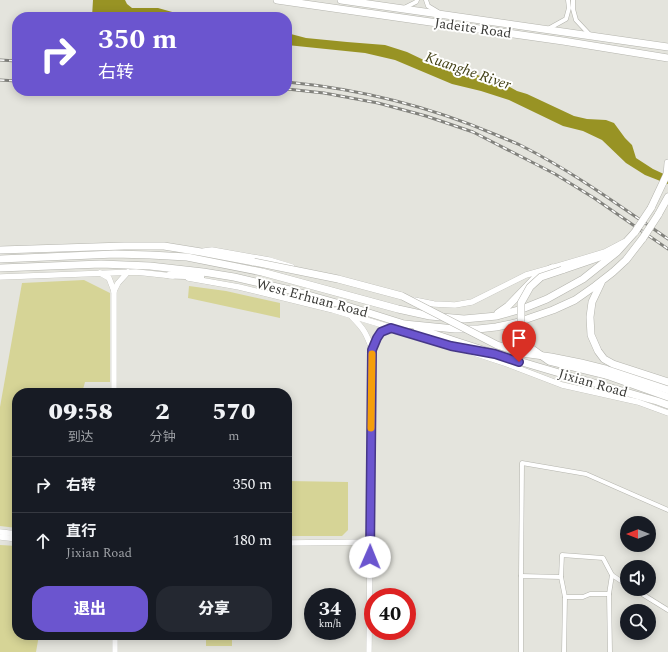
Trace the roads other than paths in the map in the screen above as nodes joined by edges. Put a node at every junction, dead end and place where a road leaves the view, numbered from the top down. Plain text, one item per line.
1 (277, 0) edge
2 (341, 0) edge
3 (417, 0) edge
4 (426, 0) edge
5 (568, 0) edge
6 (573, 0) edge
7 (402, 9) junction
8 (442, 14) junction
9 (547, 30) junction
10 (591, 36) junction
11 (667, 47) edge
12 (659, 57) junction
13 (668, 58) edge
14 (668, 62) edge
15 (668, 163) edge
16 (668, 174) edge
17 (668, 197) edge
18 (628, 240) junction
19 (0, 250) edge
20 (201, 252) junction
21 (188, 258) junction
22 (0, 259) edge
23 (254, 262) junction
24 (0, 268) edge
25 (552, 268) junction
26 (128, 272) junction
27 (100, 273) junction
28 (170, 275) junction
29 (0, 277) edge
30 (234, 277) junction
31 (603, 280) junction
32 (114, 291) junction
33 (351, 316) junction
34 (492, 316) junction
35 (404, 324) junction
36 (391, 328) junction
37 (451, 346) junction
38 (372, 350) junction
39 (495, 354) junction
40 (606, 372) junction
41 (668, 382) edge
42 (114, 388) edge
43 (668, 390) edge
44 (668, 397) edge
45 (668, 405) edge
46 (668, 414) edge
47 (668, 510) edge
48 (0, 532) edge
49 (12, 533) edge
50 (0, 537) edge
51 (12, 538) edge
52 (370, 542) junction
53 (292, 543) edge
54 (612, 575) junction
55 (521, 576) junction
56 (561, 577) junction
57 (620, 580) edge
58 (609, 594) junction
59 (645, 596) edge
60 (565, 597) junction
61 (668, 610) edge
62 (115, 640) edge
63 (115, 652) edge
64 (369, 652) edge
65 (521, 652) edge
66 (564, 652) edge
67 (610, 652) edge

1 - 12 main road, Jadeite Road
2 - 7 main road, Jadeite Road
3 - 7 street
4 - 8 street
5 - 9 street
6 - 10 street
7 - 8 main road, Jadeite Road
8 - 9 main road, Jadeite Road
9 - 10 main road, Jadeite Road
10 - 11 main road, Jadeite Road
12 - 13 main road, Jadeite Road
12 - 14 main road
15 - 16 main road, West Erhuan Road
16 - 18 main road, West Erhuan Road, bridge
17 - 31 main road, West Erhuan Road, bridge
18 - 25 street
18 - 34 main road, West Erhuan Road
18 - 40 main road, bridge
19 - 20 main road, West Erhuan Road
20 - 23 main road, West Erhuan Road
20 - 25 street
21 - 22 main road, West Erhuan Road
21 - 23 main road
21 - 34 main road, West Erhuan Road
23 - 40 main road, bridge
24 - 30 main road, West Erhuan Road
25 - 34 main road
26 - 27 street
26 - 28 street
26 - 32 street
27 - 29 street
27 - 32 street
28 - 30 main road
28 - 33 street
30 - 35 main road, West Erhuan Road
31 - 35 main road, West Erhuan Road
31 - 41 main road
32 - 42 street
33 - 36 street
33 - 38 street
35 - 39 main road, Jixian Road
36 - 37 street
36 - 38 street
37 - 39 main road
37 - 46 street
38 - 52 street
39 - 45 main road, Jixian Road
40 - 43 main road
40 - 44 main road
47 - 55 street
48 - 49 street
50 - 51 street
52 - 53 street
52 - 64 street
54 - 56 street
54 - 57 street
54 - 58 street
55 - 56 street
55 - 65 street
56 - 60 street
58 - 60 street
58 - 67 street
59 - 61 street
60 - 66 street
62 - 63 street

